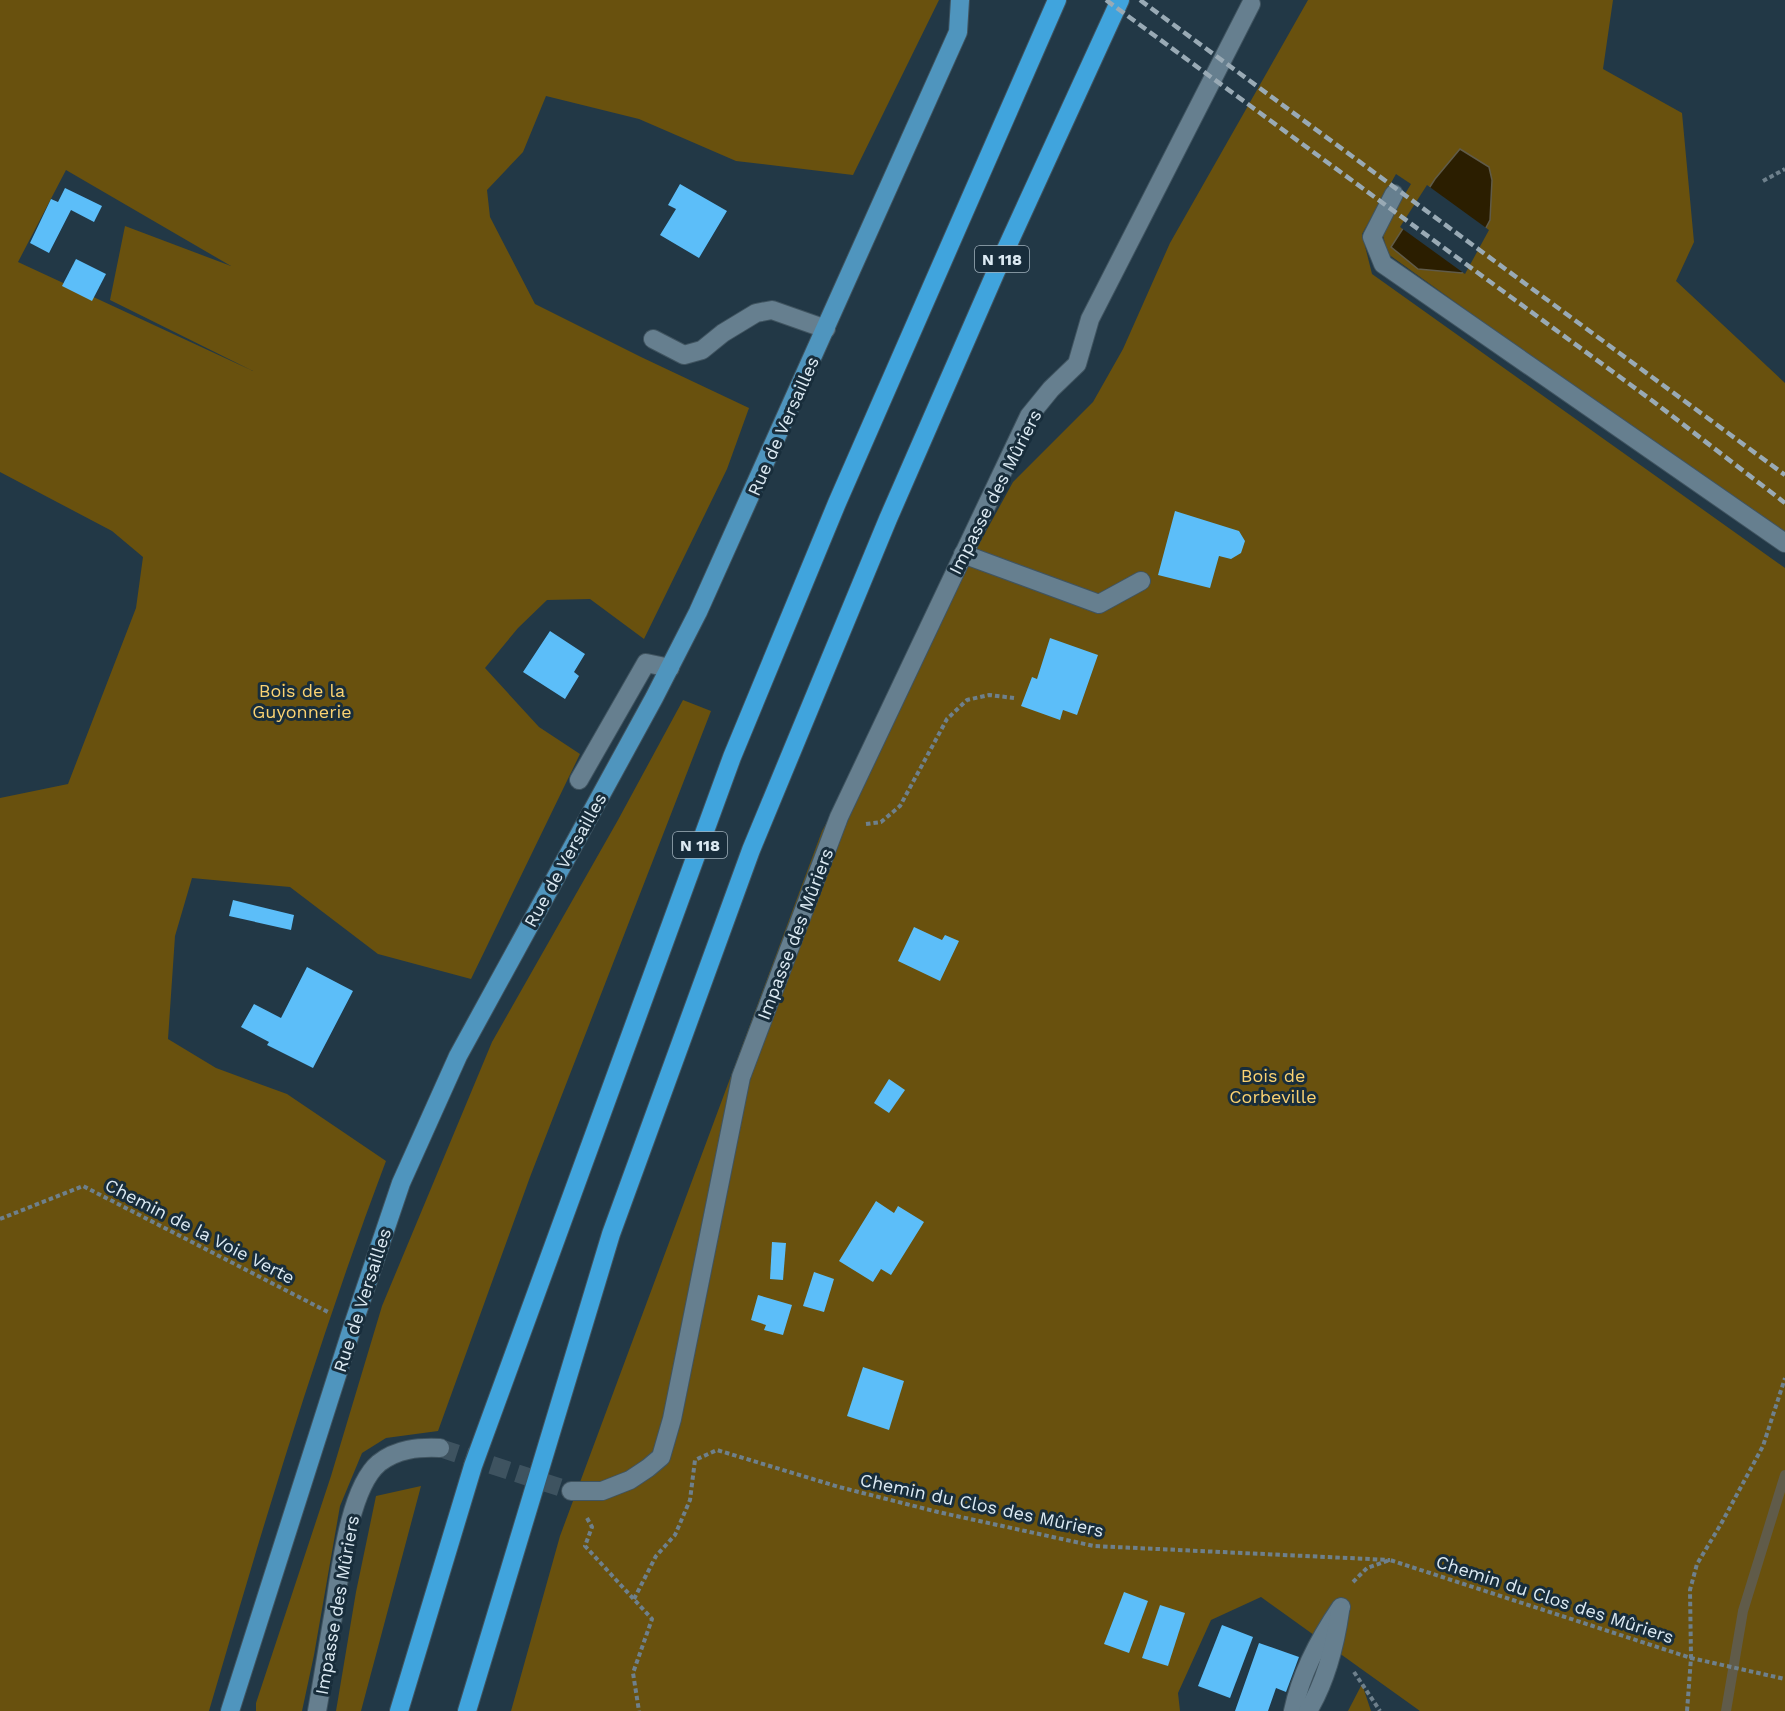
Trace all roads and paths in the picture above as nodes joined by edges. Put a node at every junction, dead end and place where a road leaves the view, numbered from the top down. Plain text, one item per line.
1 (960, 0) edge
2 (1057, 0) edge
3 (1120, 0) edge
4 (1251, 4) dead end
5 (1785, 169) edge
6 (1763, 181) dead end
7 (1394, 194) dead end
8 (826, 329) junction
9 (653, 339) dead end
10 (1785, 543) edge
11 (963, 554) junction
12 (1141, 581) dead end
13 (670, 668) junction
14 (1014, 698) dead end
15 (579, 780) dead end
16 (839, 817) junction
17 (0, 1219) edge
18 (353, 1325) junction
19 (1785, 1378) edge
20 (440, 1448) tunnel mouth
21 (571, 1491) joint
22 (1390, 1560) junction
23 (634, 1599) junction
24 (1341, 1607) junction
25 (1335, 1644) junction
26 (1691, 1658) junction
27 (1785, 1679) edge
28 (230, 1711) edge
29 (317, 1711) edge
30 (399, 1711) edge
31 (467, 1711) edge
32 (639, 1711) edge
33 (1293, 1711) edge
34 (1308, 1711) edge
35 (1380, 1711) edge
36 (1687, 1711) edge

1 - 8 main road, Rue de Versailles
2 - 30 highway, N 118
3 - 31 highway, N 118
4 - 11 street, Impasse des Mûriers
5 - 6 path
7 - 10 street
8 - 9 street
8 - 13 main road, Rue de Versailles
11 - 12 street
11 - 16 street, Impasse des Mûriers
13 - 15 street
13 - 18 main road, Rue de Versailles
14 - 16 path
16 - 21 street, Impasse des Mûriers
17 - 18 path, Chemin de la Voie Verte
18 - 28 main road, Rue de Versailles
19 - 26 path
20 - 29 street, Impasse des Mûriers
21 - 23 path
22 - 23 path, Chemin du Clos des Mûriers
22 - 24 path
22 - 26 path, Chemin du Clos des Mûriers
23 - 32 path
24 - 25 street
24 - 33 street
25 - 34 street
25 - 35 path
26 - 27 path, Chemin du Clos des Mûriers
26 - 36 path

